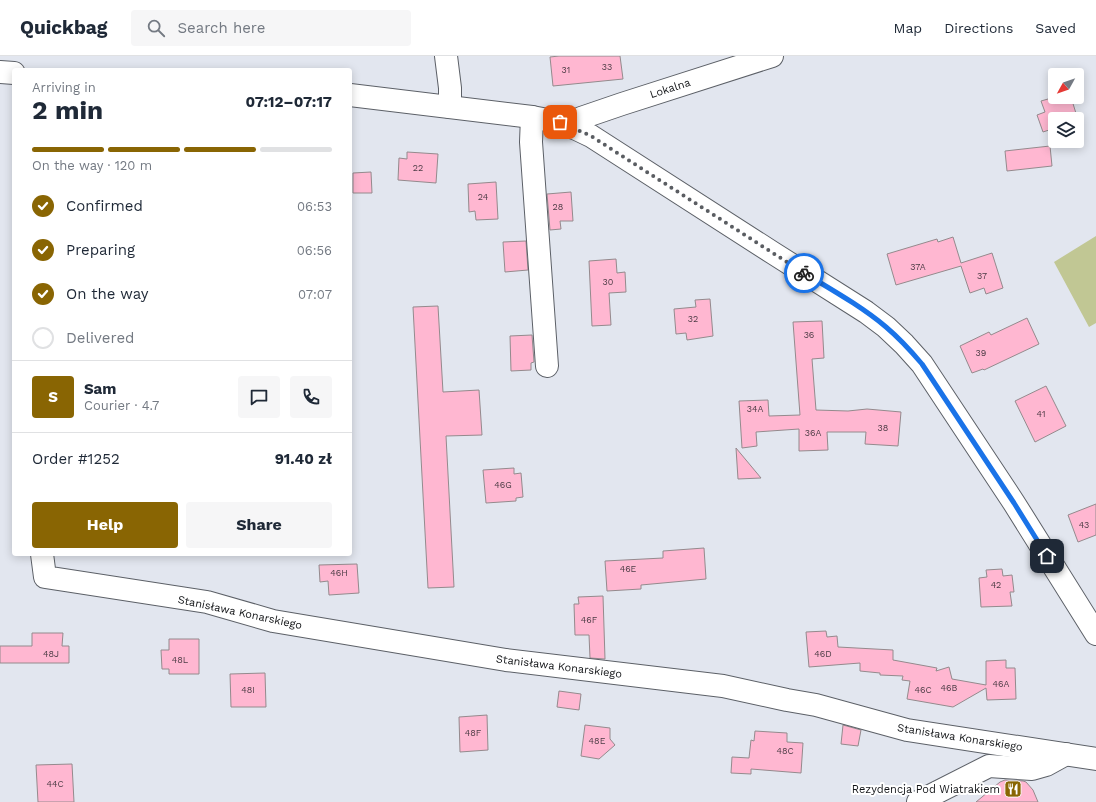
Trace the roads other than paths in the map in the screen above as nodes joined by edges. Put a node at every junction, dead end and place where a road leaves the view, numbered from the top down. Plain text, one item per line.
1 (446, 56) edge
2 (772, 56) edge
3 (0, 72) edge
4 (12, 72) edge
5 (352, 95) edge
6 (450, 107) junction
7 (532, 117) junction
8 (570, 126) junction
9 (547, 366) dead end
10 (42, 556) edge
11 (1096, 634) edge
12 (1066, 754) junction
13 (1096, 759) edge
14 (918, 802) edge

1 - 6 street
2 - 8 street, Lokalna
3 - 4 street
5 - 6 street
6 - 7 street
7 - 8 street
7 - 9 street
8 - 11 street
10 - 12 street, Stanisława Konarskiego
12 - 13 street, Stanisława Konarskiego
12 - 14 street

